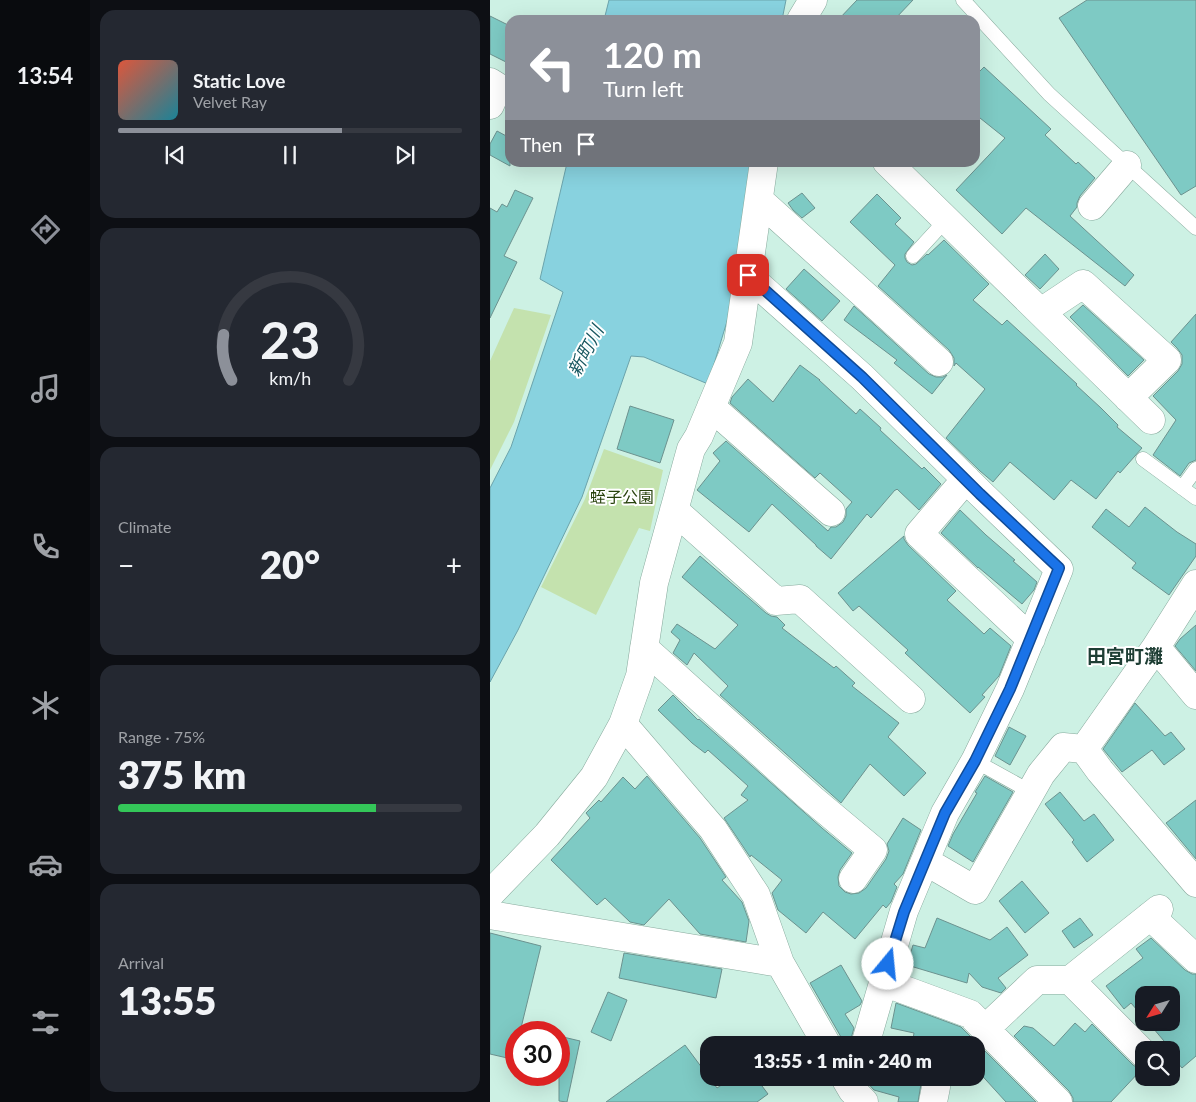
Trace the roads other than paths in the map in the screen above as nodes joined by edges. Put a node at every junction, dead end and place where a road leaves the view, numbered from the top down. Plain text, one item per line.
1 (813, 0) edge
2 (963, 0) edge
3 (804, 15) edge
4 (977, 15) edge
5 (980, 19) edge
6 (1127, 165) junction
7 (763, 167) edge
8 (892, 167) edge
9 (759, 200) junction
10 (1092, 206) dead end
11 (946, 220) junction
12 (1196, 228) edge
13 (913, 256) dead end
14 (748, 275) junction
15 (1041, 312) junction
16 (939, 362) dead end
17 (1128, 398) junction
18 (711, 407) junction
19 (1151, 420) dead end
20 (1143, 459) dead end
21 (1196, 469) edge
22 (966, 479) junction
23 (1182, 488) junction
24 (1196, 498) edge
25 (674, 510) junction
26 (832, 512) dead end
27 (1196, 584) edge
28 (1031, 639) junction
29 (1156, 647) junction
30 (644, 648) junction
31 (1196, 696) edge
32 (912, 699) dead end
33 (623, 724) junction
34 (1084, 749) junction
35 (975, 761) junction
36 (1031, 792) junction
37 (925, 862) junction
38 (852, 879) dead end
39 (1196, 883) edge
40 (490, 894) edge
41 (490, 915) edge
42 (1196, 959) edge
43 (780, 963) junction
44 (1070, 980) junction
45 (883, 982) junction
46 (985, 1029) junction
47 (822, 1036) edge
48 (868, 1036) edge
49 (1135, 1045) edge
50 (1058, 1102) edge

1 - 3 street
2 - 4 lane
5 - 6 lane
6 - 10 street
6 - 12 lane
7 - 9 street
8 - 11 street
9 - 14 street
9 - 16 street
11 - 13 lane
11 - 15 street
14 - 18 street
14 - 22 street
15 - 17 street
15 - 17 street
17 - 19 street
18 - 25 street
18 - 26 street
20 - 23 lane
21 - 23 lane
22 - 28 street
22 - 28 street
23 - 24 lane
25 - 30 street
25 - 32 street
27 - 29 street
28 - 35 street
29 - 31 street
29 - 34 street
30 - 33 street
30 - 38 street
33 - 40 street
33 - 43 street
34 - 36 street
34 - 39 street
35 - 36 lane
35 - 37 street
36 - 37 street
37 - 45 street
41 - 43 street
42 - 44 street
43 - 47 street
44 - 46 street
44 - 49 street
45 - 46 street
45 - 48 street
46 - 50 street

